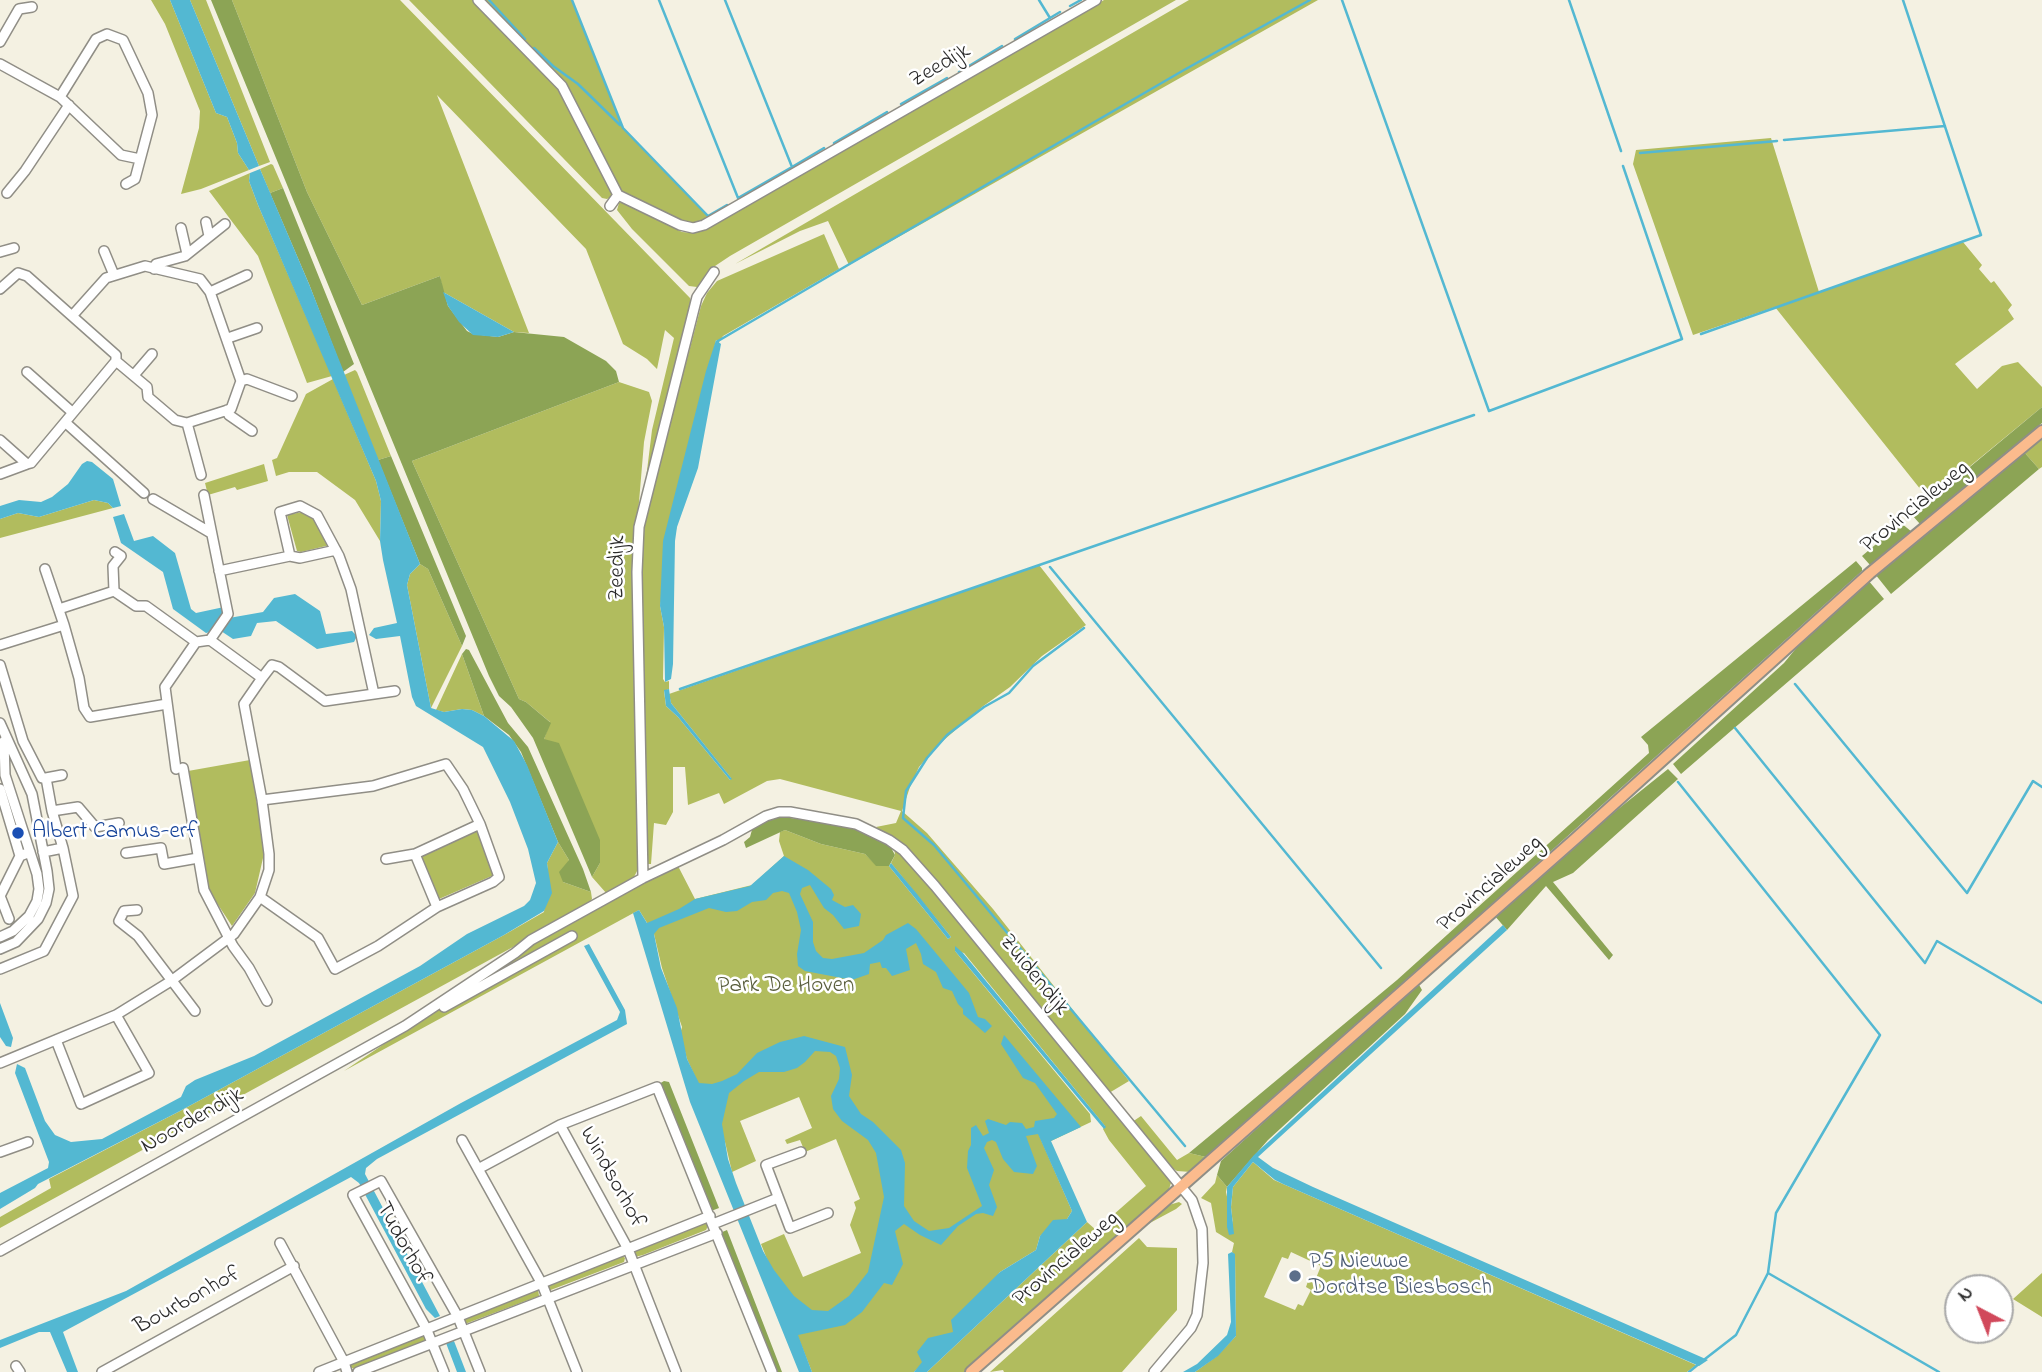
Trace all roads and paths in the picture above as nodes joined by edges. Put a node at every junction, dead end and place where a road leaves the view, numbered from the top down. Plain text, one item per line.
1 (478, 0) edge
2 (1096, 0) edge
3 (32, 7) dead end
4 (0, 42) edge
5 (0, 64) edge
6 (60, 97) junction
7 (69, 105) junction
8 (141, 159) junction
9 (126, 184) dead end
10 (8, 193) dead end
11 (618, 195) junction
12 (610, 206) dead end
13 (206, 222) dead end
14 (225, 225) dead end
15 (181, 228) dead end
16 (209, 236) junction
17 (13, 248) dead end
18 (104, 251) dead end
19 (0, 252) edge
20 (187, 254) junction
21 (154, 269) junction
22 (714, 272) dead end
23 (114, 275) junction
24 (247, 275) dead end
25 (0, 289) edge
26 (210, 292) junction
27 (72, 316) junction
28 (257, 328) dead end
29 (228, 338) junction
30 (152, 354) dead end
31 (117, 360) junction
32 (27, 372) dead end
33 (134, 375) junction
34 (241, 381) junction
35 (292, 396) dead end
36 (227, 411) junction
37 (72, 412) junction
38 (66, 423) junction
39 (187, 424) junction
40 (252, 431) dead end
41 (2042, 431) edge
42 (0, 440) edge
43 (27, 464) junction
44 (0, 474) edge
45 (201, 475) dead end
46 (144, 493) dead end
47 (204, 495) dead end
48 (153, 499) dead end
49 (211, 533) junction
50 (336, 550) junction
51 (115, 552) dead end
52 (290, 556) junction
53 (45, 569) dead end
54 (219, 571) junction
55 (114, 591) junction
56 (59, 609) junction
57 (64, 625) junction
58 (210, 640) junction
59 (197, 642) junction
60 (0, 645) edge
61 (0, 665) edge
62 (262, 678) junction
63 (165, 687) junction
64 (395, 691) dead end
65 (374, 694) junction
66 (167, 704) junction
67 (152, 707) junction
68 (0, 723) edge
69 (4, 733) junction
70 (62, 775) dead end
71 (46, 778) junction
72 (2, 799) edge
73 (262, 800) junction
74 (52, 811) junction
75 (119, 823) dead end
76 (480, 824) junction
77 (63, 848) junction
78 (30, 852) junction
79 (43, 852) junction
80 (126, 853) dead end
81 (415, 854) junction
82 (20, 856) junction
83 (198, 858) junction
84 (386, 859) dead end
85 (643, 878) junction
86 (260, 897) junction
87 (437, 907) junction
88 (137, 910) dead end
89 (9, 919) dead end
90 (572, 936) dead end
91 (0, 937) edge
92 (230, 937) junction
93 (0, 949) edge
94 (0, 970) edge
95 (171, 981) junction
96 (267, 1001) dead end
97 (195, 1011) dead end
98 (117, 1015) junction
99 (405, 1026) junction
100 (56, 1040) junction
101 (0, 1063) edge
102 (560, 1125) junction
103 (462, 1140) dead end
104 (28, 1142) dead end
105 (0, 1152) edge
106 (801, 1152) dead end
107 (478, 1169) junction
108 (1183, 1186) junction
109 (778, 1198) junction
110 (828, 1213) dead end
111 (713, 1224) junction
112 (280, 1243) dead end
113 (628, 1249) junction
114 (0, 1251) edge
115 (633, 1264) junction
116 (293, 1266) junction
117 (542, 1284) junction
118 (549, 1299) junction
119 (458, 1317) junction
120 (426, 1328) junction
121 (464, 1332) junction
122 (433, 1344) junction
123 (346, 1367) edge
124 (102, 1372) edge
125 (319, 1372) edge
126 (358, 1372) edge
127 (444, 1372) edge
128 (480, 1372) edge
129 (577, 1372) edge
130 (676, 1372) edge
131 (772, 1372) edge
132 (971, 1372) edge
133 (1154, 1372) edge

1 - 11 street
2 - 11 street, Zeedijk
3 - 4 street
5 - 6 street
6 - 7 street
6 - 8 street
7 - 8 street
7 - 10 street
8 - 9 street
11 - 12 street
13 - 16 street
14 - 16 street
15 - 20 street
16 - 20 street
17 - 19 street
18 - 23 street
20 - 21 street
21 - 23 street
21 - 26 street
22 - 85 street, Zeedijk
23 - 27 street
24 - 26 street
25 - 27 street
26 - 29 street
27 - 31 street
28 - 29 street
29 - 34 street
30 - 33 street
31 - 33 street
31 - 37 street
32 - 37 street
33 - 39 street
34 - 35 street
34 - 36 street
36 - 39 street
36 - 40 street
37 - 38 street
38 - 43 street
38 - 46 street
39 - 45 street
41 - 108 main road, Provincialeweg
42 - 43 street
43 - 44 street
47 - 49 street
48 - 49 street
49 - 54 street
50 - 52 street
50 - 52 street
50 - 65 street
51 - 55 street
52 - 54 street
53 - 56 street
54 - 58 street
55 - 56 street
55 - 59 street
56 - 57 street
57 - 60 street
57 - 67 street
58 - 59 street
58 - 62 street
59 - 63 street
61 - 71 street
62 - 65 street
62 - 73 street
63 - 66 street
63 - 67 street
64 - 65 street
66 - 67 street
66 - 83 street
68 - 69 street
69 - 78 street
69 - 79 street
70 - 71 street
71 - 74 street
72 - 82 street
73 - 76 street
73 - 86 street
74 - 75 street
74 - 77 street
76 - 81 street
76 - 87 street
77 - 79 street
77 - 94 street
78 - 82 street
78 - 91 street
79 - 93 street
80 - 83 street
81 - 84 street
81 - 87 street
82 - 89 street
83 - 92 street
85 - 99 street, Noordendijk
85 - 108 street, Zuidendijk
86 - 87 street
86 - 92 street
88 - 95 street
90 - 99 street, Noordendijk
92 - 95 street
92 - 96 street
95 - 97 street
95 - 98 street
98 - 100 street
98 - 100 street
99 - 114 street, Noordendijk
100 - 101 street
102 - 107 street, Windsorhof
102 - 111 street, Windsorhof
102 - 113 street, Windsorhof
103 - 107 street
104 - 105 street
106 - 109 street
107 - 117 street
108 - 132 main road, Provincialeweg
108 - 133 street, Zuidendijk
109 - 110 street
109 - 111 street
111 - 113 street
111 - 115 street
111 - 131 street
112 - 116 street
113 - 115 street, Windsorhof
113 - 117 street
115 - 118 street
115 - 130 street, Windsorhof
116 - 123 street
116 - 124 street, Bourbonhof
117 - 118 street
117 - 119 street
118 - 121 street
118 - 129 street
119 - 120 street
119 - 120 street, Tudorhof
119 - 121 street
120 - 122 street
120 - 123 street
121 - 122 street
121 - 128 street
122 - 126 street
122 - 127 street
123 - 125 street

